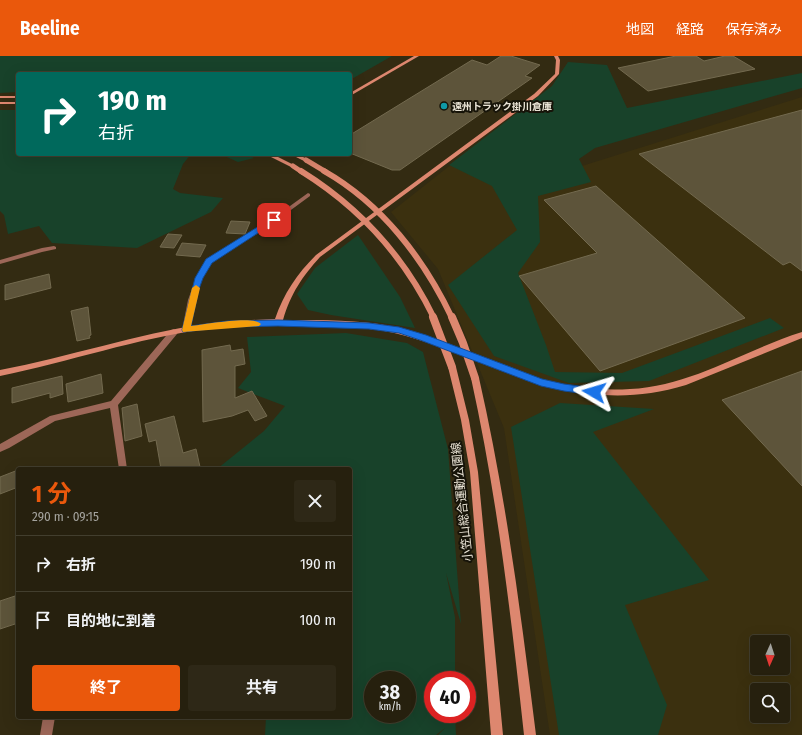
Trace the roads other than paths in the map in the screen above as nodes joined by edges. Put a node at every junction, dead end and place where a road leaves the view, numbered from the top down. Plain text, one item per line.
1 (417, 56) edge
2 (556, 56) edge
3 (352, 94) edge
4 (0, 97) edge
5 (16, 97) edge
6 (0, 103) edge
7 (16, 103) edge
8 (272, 156) edge
9 (297, 156) edge
10 (308, 195) dead end
11 (54, 248) dead end
12 (0, 262) edge
13 (278, 323) junction
14 (186, 330) junction
15 (174, 332) junction
16 (802, 335) edge
17 (0, 373) edge
18 (114, 404) junction
19 (0, 448) edge
20 (123, 467) edge
21 (49, 719) edge
22 (46, 735) edge
23 (497, 735) edge
24 (530, 735) edge

1 - 3 main road
2 - 13 main road
4 - 5 main road
6 - 7 main road
8 - 23 main road, 小笠山総合運動公園線, bridge
9 - 24 main road, bridge
10 - 14 street
11 - 12 street
13 - 14 main road
13 - 16 main road
14 - 15 main road
15 - 17 main road
15 - 18 street
18 - 19 street
18 - 20 street
21 - 22 street

